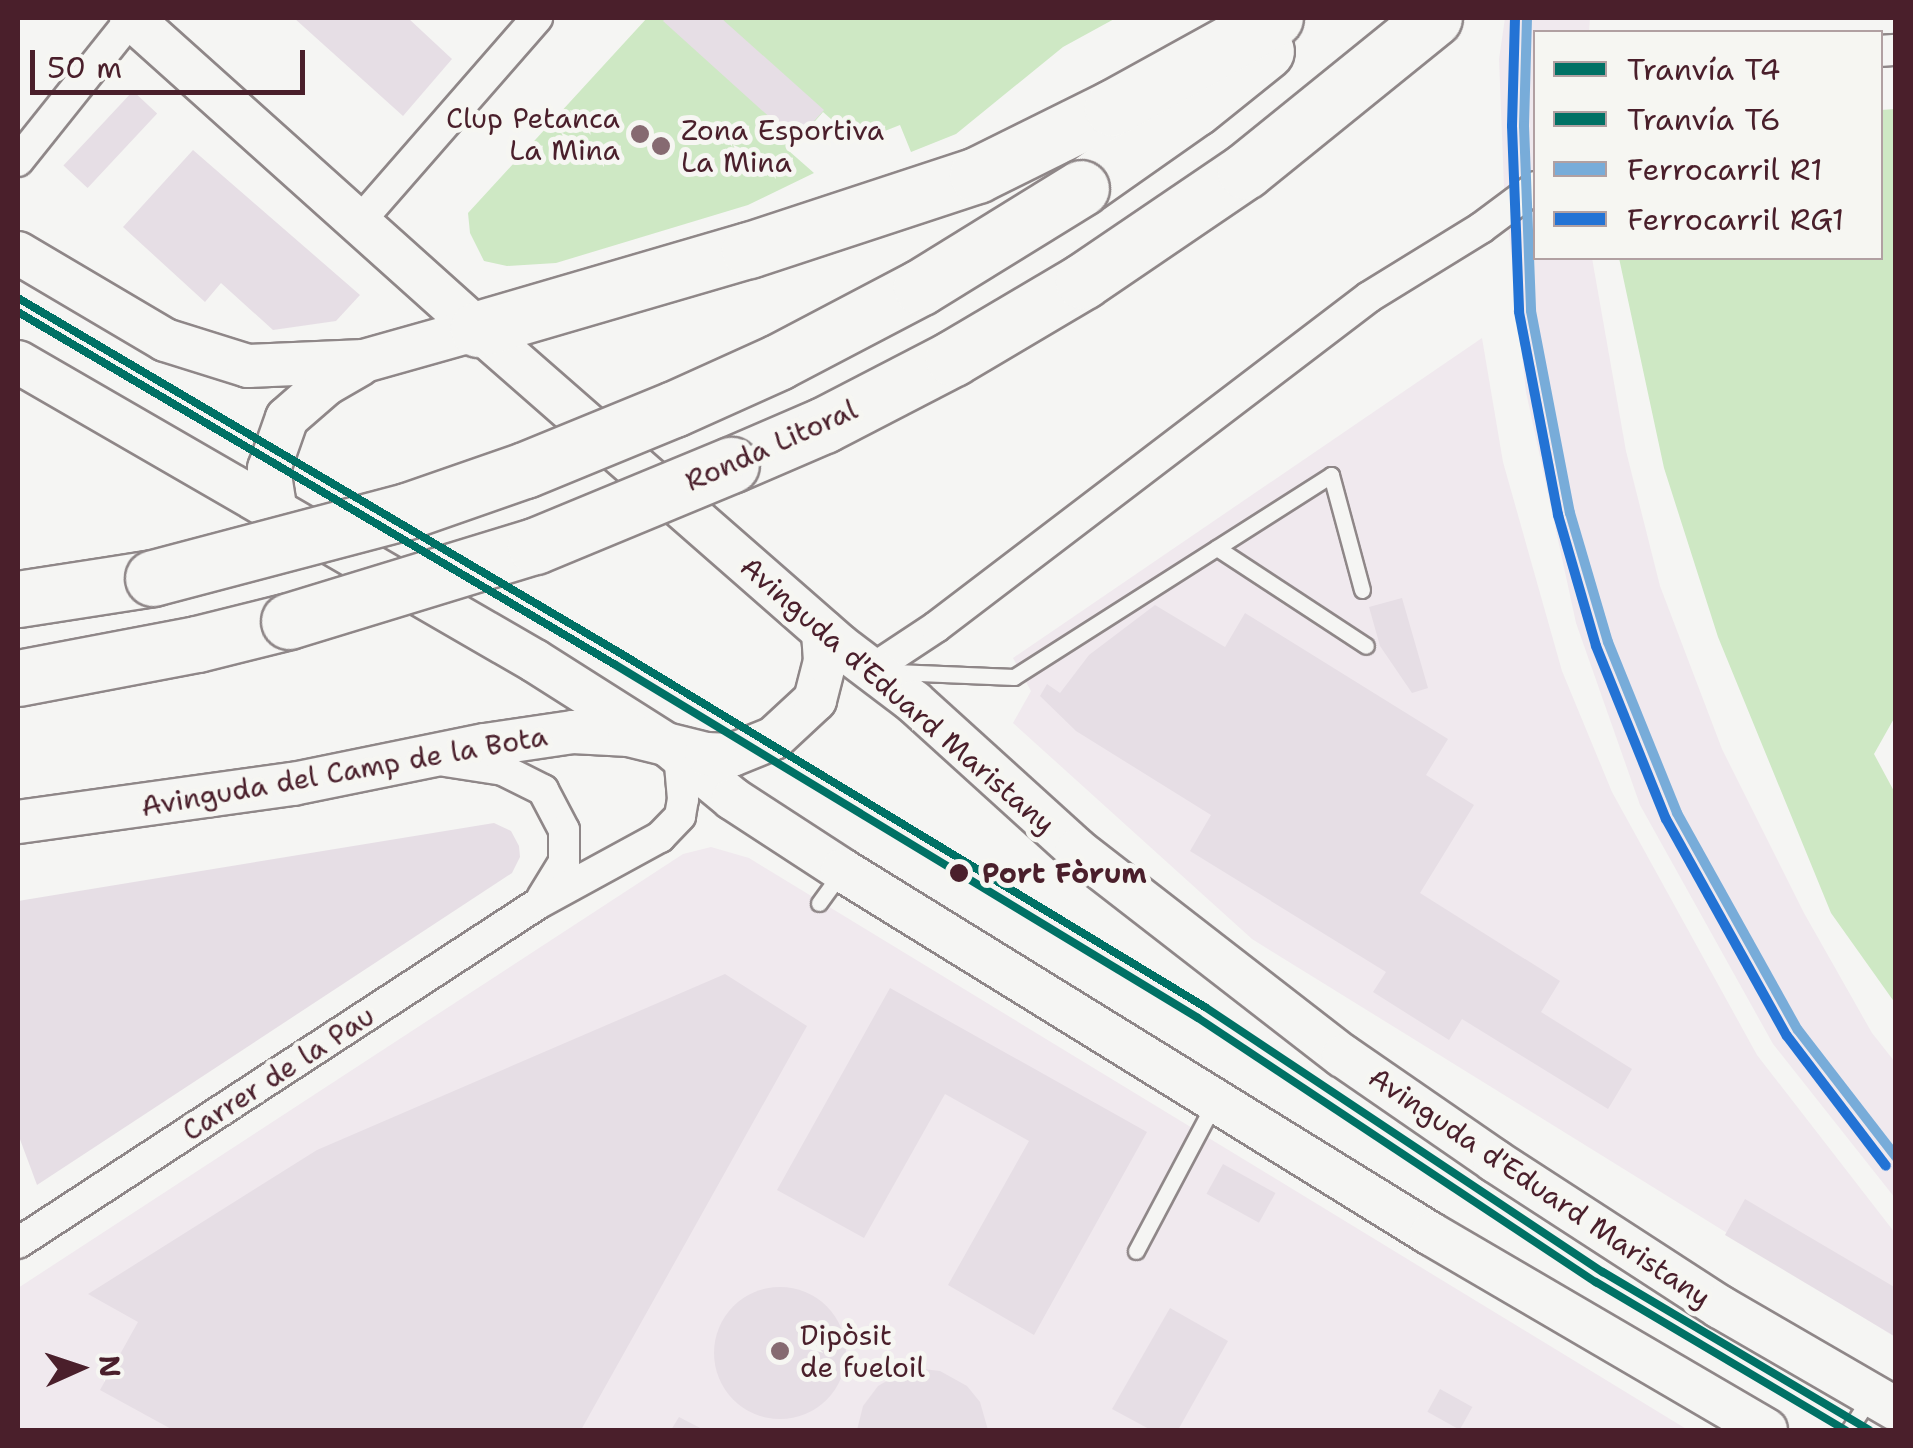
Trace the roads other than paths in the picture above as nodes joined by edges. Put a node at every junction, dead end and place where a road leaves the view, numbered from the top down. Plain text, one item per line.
1 (132, 18) edge
2 (537, 18) edge
3 (1274, 18) edge
4 (1308, 18) edge
5 (1428, 23) edge
6 (18, 161) edge
7 (1533, 188) edge
8 (359, 222) junction
9 (18, 253) edge
10 (478, 329) junction
11 (364, 361) junction
12 (18, 362) edge
13 (276, 514) junction
14 (1217, 548) junction
15 (1362, 590) dead end
16 (18, 599) edge
17 (823, 631) junction
18 (1366, 646) dead end
19 (871, 670) junction
20 (18, 678) edge
21 (668, 746) junction
22 (432, 759) junction
23 (18, 822) edge
24 (539, 903) junction
25 (1217, 1098) junction
26 (18, 1244) edge
27 (1136, 1251) dead end
28 (1884, 1402) edge
29 (1756, 1428) edge
30 (1848, 1430) edge

1 - 6 street
1 - 8 main road, Avinguda d'Eduard Maristany
2 - 8 street
3 - 10 highway
4 - 16 highway, bridge
5 - 20 highway, Ronda Litoral, bridge
7 - 19 street
8 - 10 main road, Avinguda d'Eduard Maristany
9 - 11 main road
10 - 11 main road
10 - 17 main road, Avinguda d'Eduard Maristany
11 - 13 main road
12 - 13 main road
13 - 21 main road
14 - 15 lane
14 - 18 lane
14 - 19 lane
17 - 19 main road, Avinguda d'Eduard Maristany
17 - 21 main road, Avinguda del Camp de la Bota
19 - 28 main road, Avinguda d'Eduard Maristany
21 - 22 main road, Avinguda del Camp de la Bota
21 - 24 street, Carrer de la Pau
21 - 25 main road
22 - 23 main road, Avinguda del Camp de la Bota
22 - 24 street, Carrer de la Pau
24 - 26 street, Carrer de la Pau
25 - 27 lane
25 - 29 main road
28 - 30 lane

